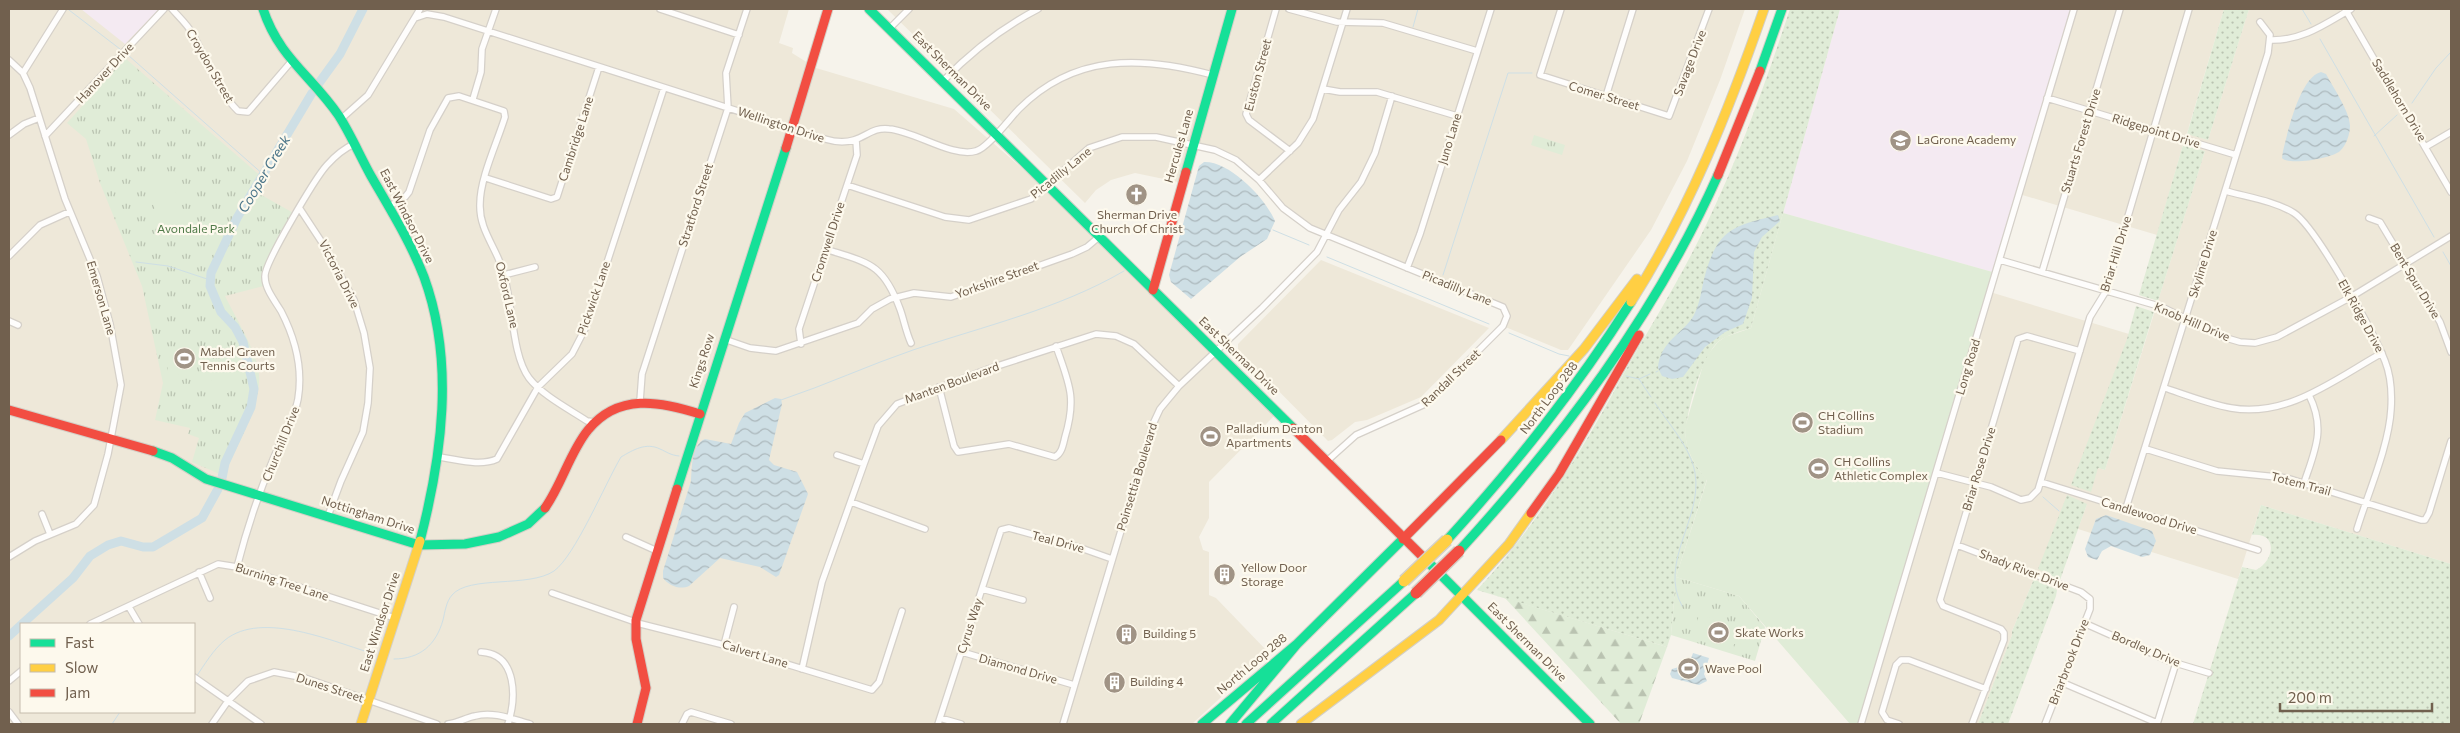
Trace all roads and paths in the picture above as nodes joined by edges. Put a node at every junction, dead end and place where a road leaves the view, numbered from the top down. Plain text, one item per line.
1 (63, 9) edge
2 (164, 9) edge
3 (172, 9) edge
4 (263, 9) edge
5 (420, 9) edge
6 (496, 9) edge
7 (660, 9) edge
8 (747, 9) edge
9 (828, 9) edge
10 (870, 9) edge
11 (909, 9) edge
12 (1038, 9) edge
13 (1232, 9) edge
14 (1276, 9) edge
15 (1289, 9) edge
16 (1347, 9) edge
17 (1491, 9) edge
18 (1561, 9) edge
19 (1633, 9) edge
20 (1709, 9) edge
21 (1764, 9) edge
22 (1782, 9) edge
23 (2074, 9) edge
24 (2120, 9) edge
25 (2189, 9) edge
26 (2348, 10) edge
27 (435, 12) edge
28 (415, 18) junction
29 (2260, 22) dead end
30 (1343, 23) junction
31 (889, 29) junction
32 (489, 32) junction
33 (739, 35) junction
34 (2270, 40) junction
35 (1477, 51) junction
36 (9, 60) edge
37 (290, 63) junction
38 (600, 67) junction
39 (23, 72) junction
40 (1213, 75) junction
41 (943, 81) junction
42 (664, 88) junction
43 (1323, 89) junction
44 (1392, 96) junction
45 (1606, 96) junction
46 (2047, 98) junction
47 (472, 100) junction
48 (728, 108) junction
49 (2090, 111) junction
50 (1457, 116) junction
51 (1669, 116) joint
52 (39, 118) junction
53 (341, 119) junction
54 (792, 128) junction
55 (2153, 130) junction
56 (2451, 132) edge
57 (995, 134) junction
58 (9, 135) edge
59 (45, 136) junction
60 (856, 140) junction
61 (354, 144) junction
62 (1193, 146) junction
63 (2427, 146) junction
64 (1290, 150) junction
65 (2236, 155) junction
66 (486, 178) junction
67 (1259, 180) junction
68 (847, 185) junction
69 (1048, 186) junction
70 (2226, 191) junction
71 (2451, 192) edge
72 (388, 207) junction
73 (300, 209) junction
74 (1683, 209) junction
75 (69, 212) junction
76 (2369, 218) dead end
77 (1327, 235) junction
78 (1100, 236) junction
79 (2451, 236) edge
80 (825, 249) junction
81 (9, 256) edge
82 (2000, 260) junction
83 (2406, 265) junction
84 (534, 267) dead end
85 (1671, 267) junction
86 (1407, 268) junction
87 (2042, 272) junction
88 (504, 275) junction
89 (1153, 290) junction
90 (2106, 291) junction
91 (2351, 297) junction
92 (895, 298) junction
93 (1505, 310) joint
94 (2186, 319) junction
95 (9, 321) edge
96 (18, 325) dead end
97 (724, 339) junction
98 (911, 343) dead end
99 (802, 344) junction
100 (1056, 346) junction
101 (1214, 351) junction
102 (2080, 351) junction
103 (2451, 352) edge
104 (2382, 353) junction
105 (1179, 386) junction
106 (538, 387) junction
107 (939, 387) junction
108 (2165, 388) junction
109 (2308, 395) junction
110 (640, 402) junction
111 (9, 410) edge
112 (700, 414) junction
113 (595, 422) junction
114 (111, 440) junction
115 (2451, 441) edge
116 (2146, 449) junction
117 (837, 455) dead end
118 (438, 457) junction
119 (1327, 461) junction
120 (864, 464) junction
121 (1937, 472) junction
122 (2041, 482) junction
123 (1975, 483) junction
124 (2304, 483) junction
125 (261, 494) junction
126 (851, 502) junction
127 (2365, 503) junction
128 (2126, 508) junction
129 (42, 514) dead end
130 (328, 516) junction
131 (925, 529) dead end
132 (1003, 529) joint
133 (2357, 529) dead end
134 (50, 534) junction
135 (626, 537) dead end
136 (1403, 539) junction
137 (419, 545) junction
138 (1957, 545) junction
139 (2258, 550) dead end
140 (657, 551) junction
141 (9, 557) edge
142 (1112, 559) junction
143 (237, 566) junction
144 (199, 572) junction
145 (982, 589) junction
146 (552, 593) dead end
147 (1462, 597) junction
148 (210, 598) dead end
149 (2090, 598) joint
150 (1023, 600) dead end
151 (129, 607) junction
152 (734, 607) dead end
153 (902, 611) dead end
154 (396, 618) junction
155 (635, 621) junction
156 (92, 623) edge
157 (138, 623) edge
158 (2084, 623) junction
159 (1297, 644) junction
160 (724, 645) junction
161 (481, 652) dead end
162 (962, 652) junction
163 (2176, 663) junction
164 (802, 669) junction
165 (20, 672) edge
166 (2209, 673) dead end
167 (195, 678) edge
168 (9, 680) edge
169 (2061, 682) junction
170 (1074, 685) junction
171 (1986, 689) junction
172 (228, 701) junction
173 (369, 701) junction
174 (9, 712) edge
175 (509, 721) edge
176 (939, 721) edge
177 (18, 724) edge
178 (212, 724) edge
179 (261, 724) edge
180 (362, 724) edge
181 (437, 724) edge
182 (448, 724) edge
183 (530, 724) edge
184 (637, 724) edge
185 (682, 724) edge
186 (730, 724) edge
187 (961, 724) edge
188 (1063, 724) edge
189 (1202, 724) edge
190 (1230, 724) edge
191 (1246, 724) edge
192 (1271, 724) edge
193 (1301, 724) edge
194 (1590, 724) edge
195 (1862, 724) edge
196 (1899, 724) edge
197 (1972, 724) edge
198 (2045, 724) edge
199 (2157, 724) edge

1 - 39 street
2 - 59 street, Hanover Drive
3 - 37 street, Croydon Street
4 - 37 main road, East Windsor Drive
5 - 28 street
6 - 32 street
7 - 33 street
8 - 33 street, Stratford Street
9 - 54 main road, Kings Row
10 - 31 main road, East Sherman Drive
11 - 31 street
12 - 41 street
13 - 40 main road, Hercules Lane
14 - 64 street, Euston Street
15 - 30 street
16 - 30 street
17 - 35 street, Juno Lane
18 - 45 street, Comer Street
19 - 45 street
20 - 51 street, Savage Drive
21 - 74 main road, North Loop 288
22 - 85 main road
23 - 46 street, Long Road
24 - 49 street, Stuarts Forest Drive
25 - 55 street, Briar Hill Drive
26 - 34 street
26 - 63 street, Saddlehorn Drive
27 - 28 street, Wellington Drive
27 - 32 street, Wellington Drive
28 - 53 street
29 - 34 street
30 - 35 street
30 - 43 street
31 - 41 main road, East Sherman Drive
32 - 38 street, Wellington Drive
32 - 47 street
33 - 48 street, Stratford Street
34 - 65 street, Skyline Drive
35 - 50 street, Juno Lane
36 - 39 street
37 - 53 main road, East Windsor Drive
38 - 42 street, Wellington Drive
38 - 66 street, Cambridge Lane
39 - 52 street, Emerson Lane
40 - 57 street, Wellington Drive
40 - 62 main road, Hercules Lane
41 - 57 main road, East Sherman Drive
42 - 48 street, Wellington Drive
42 - 106 street, Pickwick Lane
43 - 44 street
43 - 64 street
44 - 50 street
44 - 77 street, Poinsettia Boulevard
45 - 51 street, Comer Street
46 - 49 street, Ridgepoint Drive
46 - 82 street, Long Road
47 - 66 street, Oxford Lane
47 - 72 street
48 - 54 street, Wellington Drive
48 - 110 street, Stratford Street
49 - 55 street, Ridgepoint Drive
49 - 87 street, Stuarts Forest Drive
50 - 86 street, Juno Lane
52 - 58 street
52 - 59 street, Emerson Lane
53 - 61 main road, East Windsor Drive
54 - 60 street, Wellington Drive
54 - 97 main road, Kings Row
55 - 65 street, Ridgepoint Drive
55 - 90 street, Briar Hill Drive
56 - 63 street
57 - 60 street, Wellington Drive
57 - 69 main road, East Sherman Drive
59 - 75 street, Emerson Lane
60 - 68 street, Cromwell Drive
61 - 72 main road, East Windsor Drive
61 - 73 street, Churchill Drive
62 - 67 street, Picadilly Lane
62 - 69 street, Picadilly Lane
62 - 89 main road, Hercules Lane
63 - 71 street, Saddlehorn Drive
64 - 67 street
65 - 70 street, Skyline Drive
66 - 88 street, Oxford Lane
67 - 77 street, Picadilly Lane
68 - 69 street, Picadilly Lane
68 - 80 street, Cromwell Drive
69 - 78 main road, East Sherman Drive
70 - 91 street, Elk Ridge Drive
70 - 94 street, Skyline Drive
72 - 118 main road, East Windsor Drive
73 - 125 street, Churchill Drive
73 - 130 street, Victoria Drive
74 - 136 main road, North Loop 288
74 - 191 main road, North Loop 288, bridge
75 - 81 street
75 - 114 street, Emerson Lane
76 - 83 street, Bent Spur Drive
77 - 86 street, Picadilly Lane
77 - 101 street, Poinsettia Boulevard
78 - 89 main road, East Sherman Drive
78 - 92 street, Yorkshire Street
79 - 83 street, Knob Hill Drive
80 - 92 street
80 - 99 street, Cromwell Drive
82 - 87 street, Knob Hill Drive
82 - 121 street, Long Road
83 - 91 street, Knob Hill Drive
83 - 103 street, Bent Spur Drive
84 - 88 street
85 - 147 main road
85 - 192 main road, bridge
86 - 93 street, Picadilly Lane
87 - 90 street, Knob Hill Drive
88 - 106 street, Oxford Lane
89 - 101 main road, East Sherman Drive
90 - 94 street, Knob Hill Drive
90 - 102 street, Briar Hill Drive
91 - 94 street, Knob Hill Drive
91 - 104 street, Elk Ridge Drive
92 - 98 street
92 - 99 street, Yorkshire Street
93 - 119 street, Randall Street
94 - 108 street, Skyline Drive
95 - 96 street
97 - 99 street, Yorkshire Street
97 - 112 main road, Kings Row
100 - 105 street, Manten Boulevard
100 - 107 street, Manten Boulevard
100 - 107 street
101 - 105 street, Poinsettia Boulevard
101 - 119 main road, East Sherman Drive
102 - 122 street, Briar Hill Drive
102 - 123 street, Briar Rose Drive
104 - 109 street
104 - 127 street, Elk Ridge Drive
105 - 142 street, Poinsettia Boulevard
106 - 113 street, Oxford Lane
106 - 118 street, Pickwick Lane
107 - 120 street, Manten Boulevard
108 - 109 street
108 - 116 street, Skyline Drive
109 - 124 street
110 - 112 main road, Nottingham Drive
110 - 113 main road, Nottingham Drive
111 - 114 main road, Nottingham Drive
112 - 140 main road, Kings Row
113 - 137 main road, Nottingham Drive
114 - 125 main road, Nottingham Drive
114 - 134 street, Emerson Lane
115 - 127 street, Totem Trail
116 - 124 street, Totem Trail
116 - 128 street, Skyline Drive
117 - 120 street
118 - 137 main road, East Windsor Drive
119 - 136 main road, East Sherman Drive
120 - 126 street, Manten Boulevard
121 - 123 street
121 - 195 street, Long Road
122 - 123 street, Briar Hill Drive
122 - 128 street, Candlewood Drive
123 - 138 street, Briar Rose Drive
124 - 127 street, Totem Trail
125 - 130 main road, Nottingham Drive
125 - 143 street, Churchill Drive
126 - 131 street
126 - 164 street, Manten Boulevard
127 - 133 street, Elk Ridge Drive
128 - 139 street, Candlewood Drive
129 - 134 street
130 - 137 main road, Nottingham Drive
132 - 142 street, Teal Drive
132 - 145 street, Cyrus Way
134 - 141 street, Emerson Lane
135 - 140 street
136 - 147 main road, East Sherman Drive
136 - 159 main road, North Loop 288
137 - 154 main road, East Windsor Drive
138 - 149 street, Shady River Drive
138 - 171 street, Briar Rose Drive
140 - 155 main road, Kings Row
142 - 170 street, Poinsettia Boulevard
143 - 144 street, Burning Tree Lane
143 - 154 street, Burning Tree Lane
144 - 148 street
144 - 151 street, Burning Tree Lane
145 - 150 street
145 - 162 street, Cyrus Way
146 - 155 street, Calvert Lane
147 - 193 main road
147 - 194 main road, East Sherman Drive
149 - 158 street, Briarbrook Drive
151 - 156 street, Burning Tree Lane
151 - 157 street
152 - 160 street
153 - 164 street, Calvert Lane
154 - 173 main road, East Windsor Drive
155 - 160 street, Calvert Lane
155 - 184 main road, Kings Row
158 - 163 street, Bordley Drive
158 - 169 street, Briarbrook Drive
159 - 189 main road, North Loop 288
159 - 190 main road
160 - 164 street, Calvert Lane
161 - 175 street
162 - 170 street, Diamond Drive
162 - 176 street, Cyrus Way
163 - 166 street, Bordley Drive
163 - 199 street
165 - 168 street
167 - 172 street
169 - 198 street, Briarbrook Drive
169 - 199 street
170 - 188 street, Poinsettia Boulevard
171 - 196 street
171 - 197 street
172 - 173 street, Dunes Street
172 - 178 street, Dunes Street
172 - 179 street
173 - 180 main road, East Windsor Drive
173 - 181 street, Dunes Street
174 - 177 street
175 - 182 street
175 - 183 street
176 - 187 street
185 - 186 street

